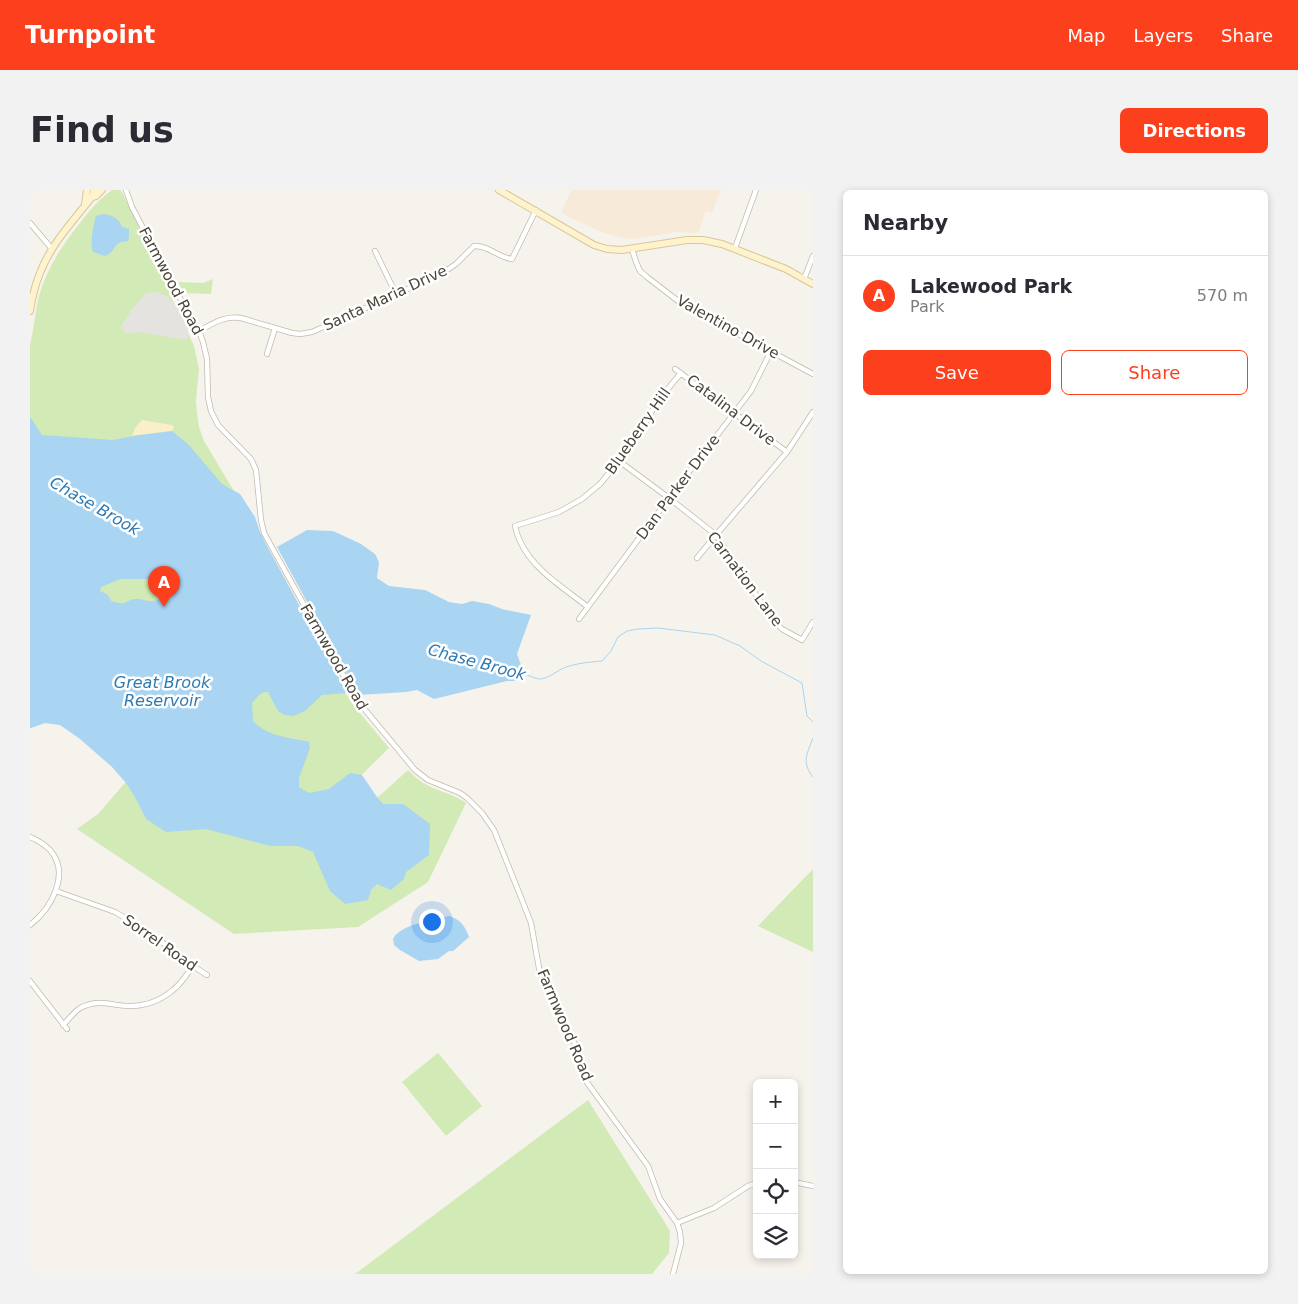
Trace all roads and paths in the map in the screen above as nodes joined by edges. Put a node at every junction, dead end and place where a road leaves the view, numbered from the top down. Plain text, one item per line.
1 (87, 190) edge
2 (102, 190) edge
3 (126, 190) edge
4 (499, 190) edge
5 (756, 190) edge
6 (93, 193) edge
7 (83, 208) junction
8 (536, 210) junction
9 (30, 223) edge
10 (735, 248) junction
11 (52, 249) junction
12 (632, 249) junction
13 (375, 251) dead end
14 (813, 256) edge
15 (804, 279) junction
16 (813, 284) edge
17 (396, 294) junction
18 (30, 311) edge
19 (275, 328) junction
20 (199, 331) junction
21 (771, 351) junction
22 (267, 354) dead end
23 (675, 369) dead end
24 (681, 374) junction
25 (813, 374) edge
26 (813, 412) edge
27 (734, 413) junction
28 (787, 452) junction
29 (619, 461) junction
30 (668, 498) junction
31 (716, 535) junction
32 (697, 558) dead end
33 (588, 607) junction
34 (578, 619) dead end
35 (813, 622) edge
36 (30, 837) edge
37 (56, 891) junction
38 (30, 925) edge
39 (193, 966) junction
40 (207, 976) dead end
41 (30, 981) edge
42 (798, 1183) edge
43 (753, 1184) edge
44 (813, 1186) edge
45 (677, 1222) junction
46 (674, 1274) edge

1 - 7 main road
2 - 6 main road
3 - 20 street, Farmwood Road
4 - 8 main road
5 - 10 street
6 - 7 main road
7 - 11 main road
8 - 12 main road
8 - 17 street, Santa Maria Drive
9 - 11 street
10 - 12 main road
10 - 15 main road
11 - 18 main road
12 - 21 street, Valentino Drive
13 - 17 street
14 - 15 street
15 - 16 main road
17 - 19 street, Santa Maria Drive
19 - 20 street, Santa Maria Drive
19 - 22 street
20 - 45 street, Farmwood Road
21 - 25 street, Valentino Drive
21 - 27 street, Dan Parker Drive
23 - 24 street, Catalina Drive
24 - 27 street, Catalina Drive
24 - 29 street, Blueberry Hill
26 - 28 street
27 - 28 street, Catalina Drive
27 - 30 street, Dan Parker Drive
28 - 31 street
29 - 30 street, Carnation Lane
29 - 33 street, Blueberry Hill
30 - 31 street, Carnation Lane
30 - 33 street, Dan Parker Drive
31 - 32 street
31 - 35 street, Carnation Lane
33 - 34 street, Dan Parker Drive
36 - 37 street
37 - 38 street
37 - 39 street, Sorrel Road
39 - 40 street, Sorrel Road
39 - 41 street
42 - 44 street
43 - 45 street
45 - 46 street, Farmwood Road

